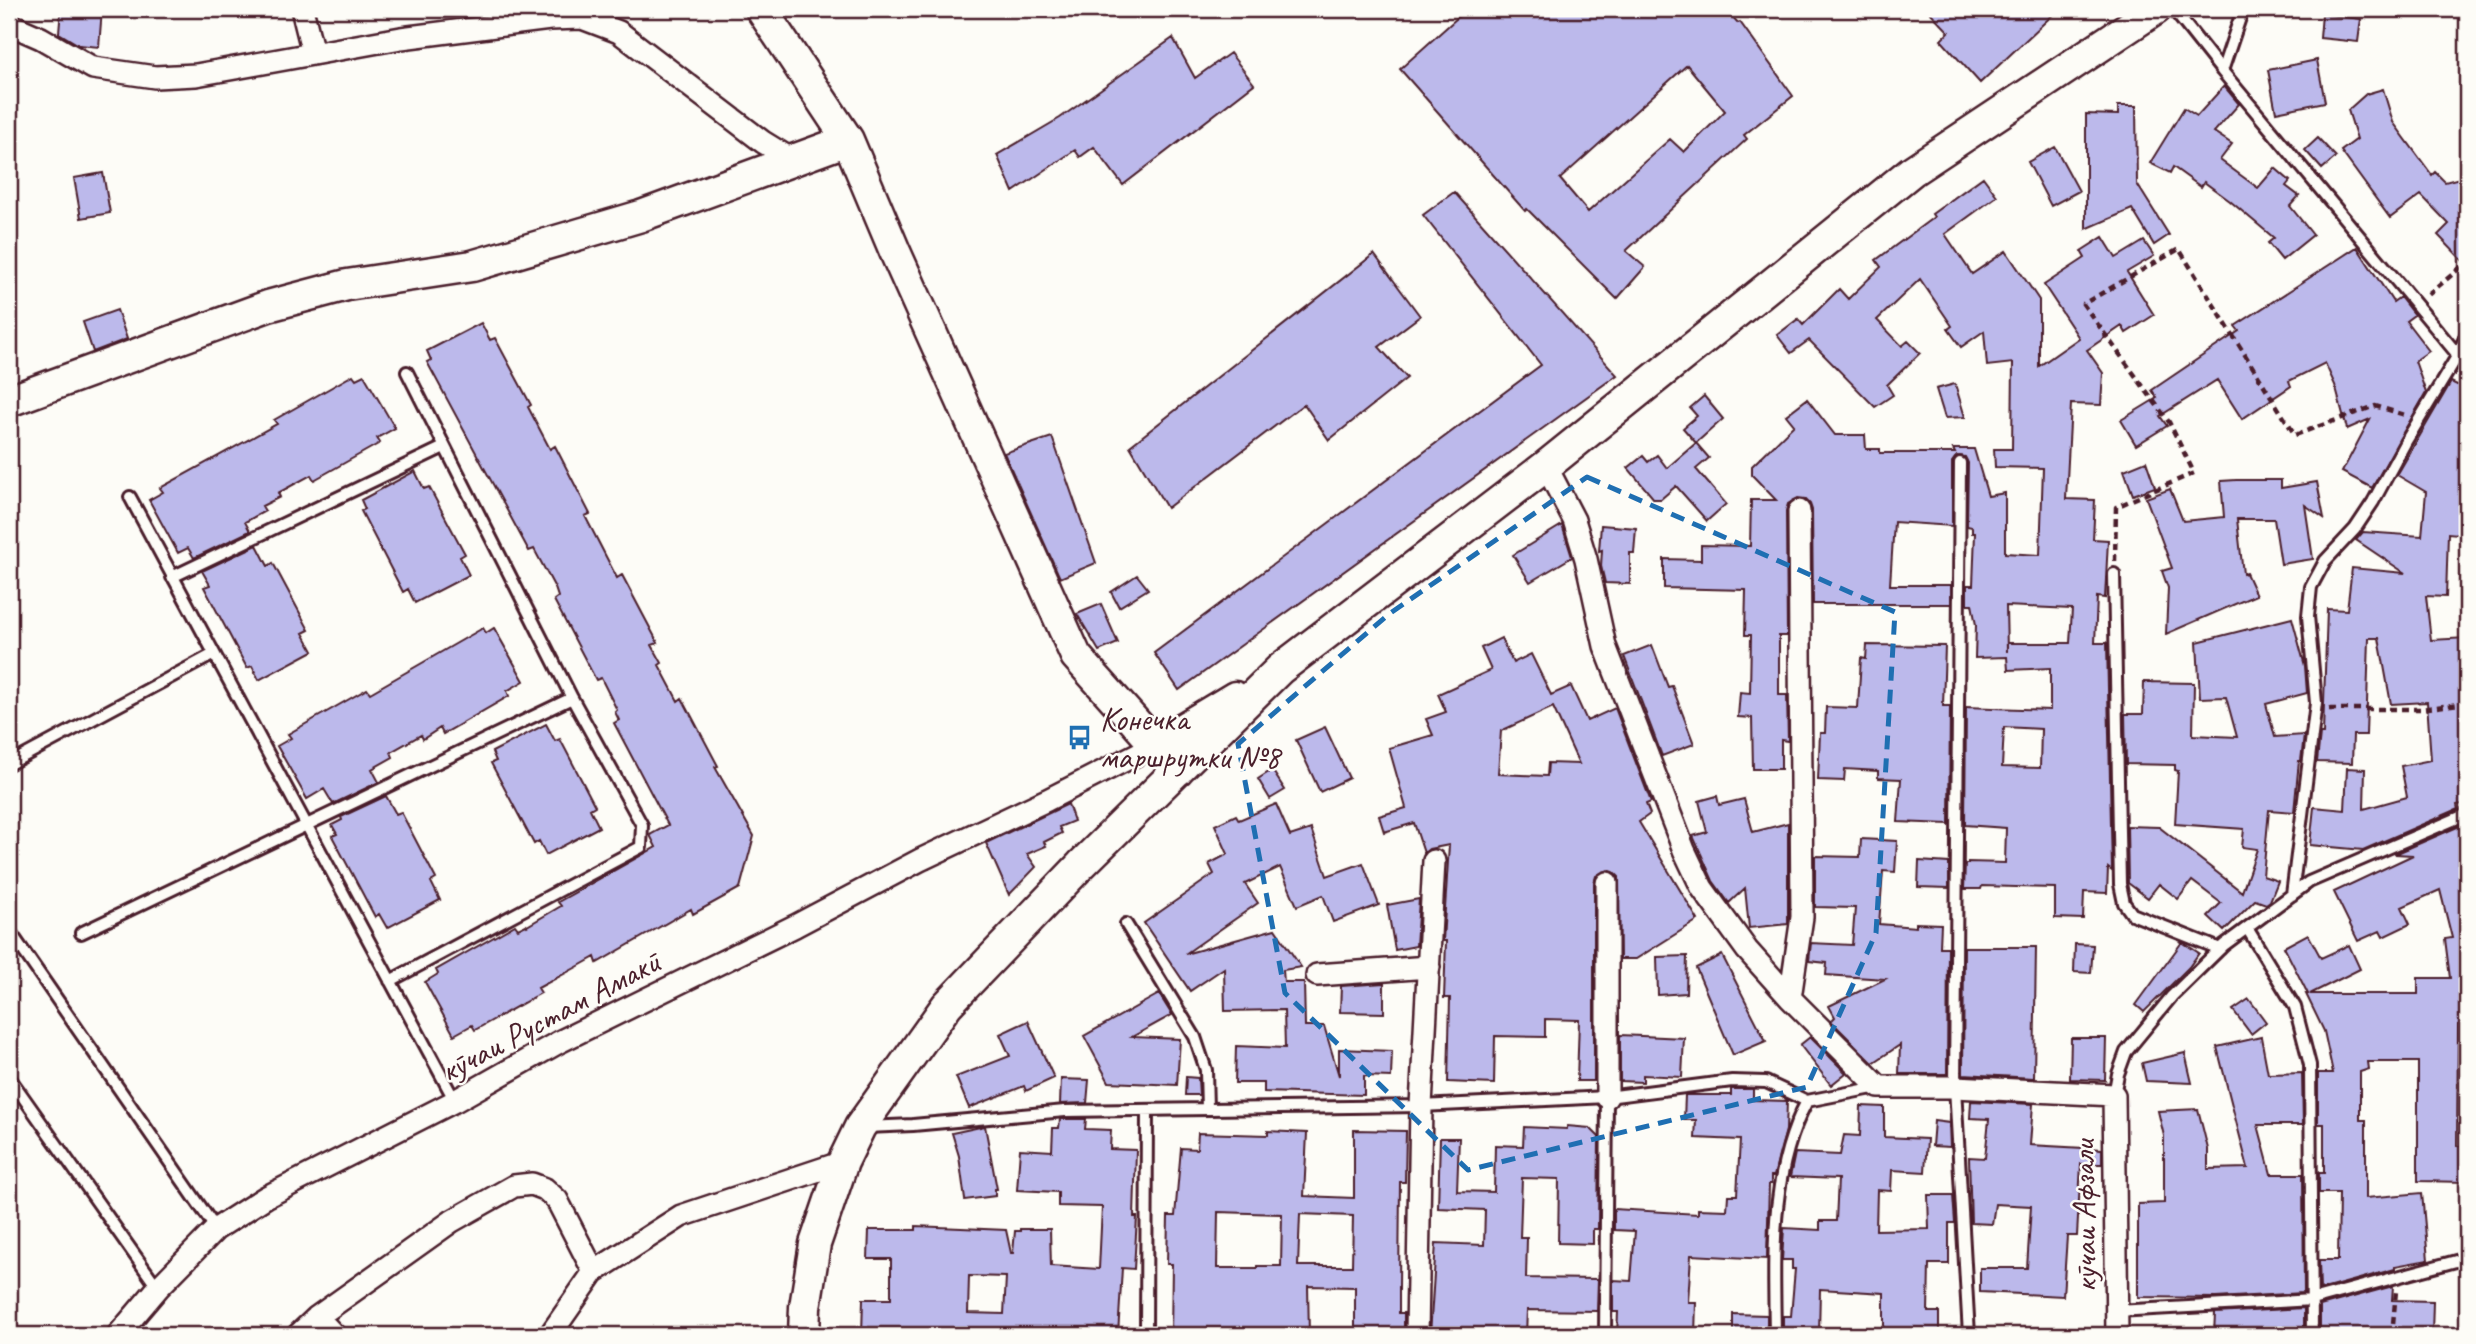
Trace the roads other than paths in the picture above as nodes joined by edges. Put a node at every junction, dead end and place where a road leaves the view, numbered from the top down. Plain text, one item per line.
1 (302, 9) edge
2 (2156, 9) edge
3 (2173, 9) edge
4 (2243, 9) edge
5 (769, 12) edge
6 (9, 24) edge
7 (313, 52) junction
8 (2222, 71) junction
9 (848, 140) junction
10 (794, 161) junction
11 (2467, 333) edge
12 (2458, 355) junction
13 (407, 372) dead end
14 (9, 401) edge
15 (444, 447) junction
16 (1961, 463) dead end
17 (1546, 466) junction
18 (130, 497) dead end
19 (1800, 511) dead end
20 (2115, 574) road end
21 (172, 577) junction
22 (214, 654) junction
23 (1280, 669) junction
24 (572, 698) junction
25 (1155, 745) junction
26 (9, 764) edge
27 (1178, 770) junction
28 (2467, 814) edge
29 (307, 826) junction
30 (1434, 861) dead end
31 (1607, 883) dead end
32 (2292, 895) junction
33 (1126, 924) dead end
34 (2247, 928) junction
35 (9, 930) edge
36 (81, 933) dead end
37 (2220, 949) junction
38 (1429, 967) junction
39 (1317, 975) dead end
40 (390, 981) junction
41 (1790, 998) junction
42 (9, 1077) edge
43 (1879, 1087) junction
44 (1955, 1087) junction
45 (2114, 1095) junction
46 (1607, 1097) junction
47 (455, 1101) junction
48 (1807, 1101) junction
49 (1421, 1105) junction
50 (1207, 1109) junction
51 (1147, 1110) junction
52 (860, 1127) junction
53 (844, 1162) junction
54 (216, 1229) junction
55 (2467, 1258) edge
56 (594, 1272) junction
57 (159, 1288) junction
58 (2312, 1300) junction
59 (2117, 1311) junction
60 (317, 1317) junction
61 (118, 1335) edge
62 (298, 1335) edge
63 (334, 1335) edge
64 (550, 1335) edge
65 (804, 1335) edge
66 (1146, 1335) edge
67 (1418, 1335) edge
68 (1605, 1335) edge
69 (1775, 1335) edge
70 (1969, 1335) edge
71 (2117, 1335) edge
72 (2312, 1335) edge

1 - 7 street
2 - 17 street
3 - 8 lane
4 - 8 lane
5 - 9 street
6 - 7 street
7 - 10 street
8 - 12 lane
9 - 10 street
9 - 25 street
10 - 14 street
11 - 12 lane
12 - 32 lane
13 - 15 lane
15 - 21 lane
15 - 24 lane
16 - 44 lane
17 - 23 street
17 - 41 street
18 - 21 lane
19 - 41 street
20 - 37 lane
21 - 22 lane
22 - 26 lane
22 - 29 lane
23 - 25 street
23 - 27 street
24 - 29 lane
24 - 40 lane
25 - 27 street
25 - 47 street, кӯчаи Рустам Амакӣ
27 - 52 street
28 - 32 lane
29 - 36 lane
29 - 40 lane
30 - 38 street
31 - 46 street
32 - 34 lane
33 - 50 lane
34 - 37 lane
34 - 58 lane
35 - 54 lane
37 - 45 lane
38 - 39 street
38 - 49 street
40 - 47 lane
41 - 43 street
42 - 57 lane
43 - 44 street
43 - 48 lane
44 - 45 street
44 - 70 lane
45 - 59 street, кӯчаи Афзали
46 - 48 lane
46 - 49 lane
46 - 68 lane
47 - 54 street, кӯчаи Рустам Амакӣ
48 - 69 lane
49 - 50 lane
49 - 67 street
50 - 51 lane
51 - 52 lane
51 - 66 lane
52 - 53 street
53 - 56 street
53 - 65 street
54 - 57 street, кӯчаи Рустам Амакӣ
55 - 58 lane
56 - 60 street
56 - 64 street
57 - 61 street, кӯчаи Рустам Амакӣ
58 - 59 lane
58 - 72 lane
59 - 71 street, кӯчаи Афзали
60 - 62 street
60 - 63 street

